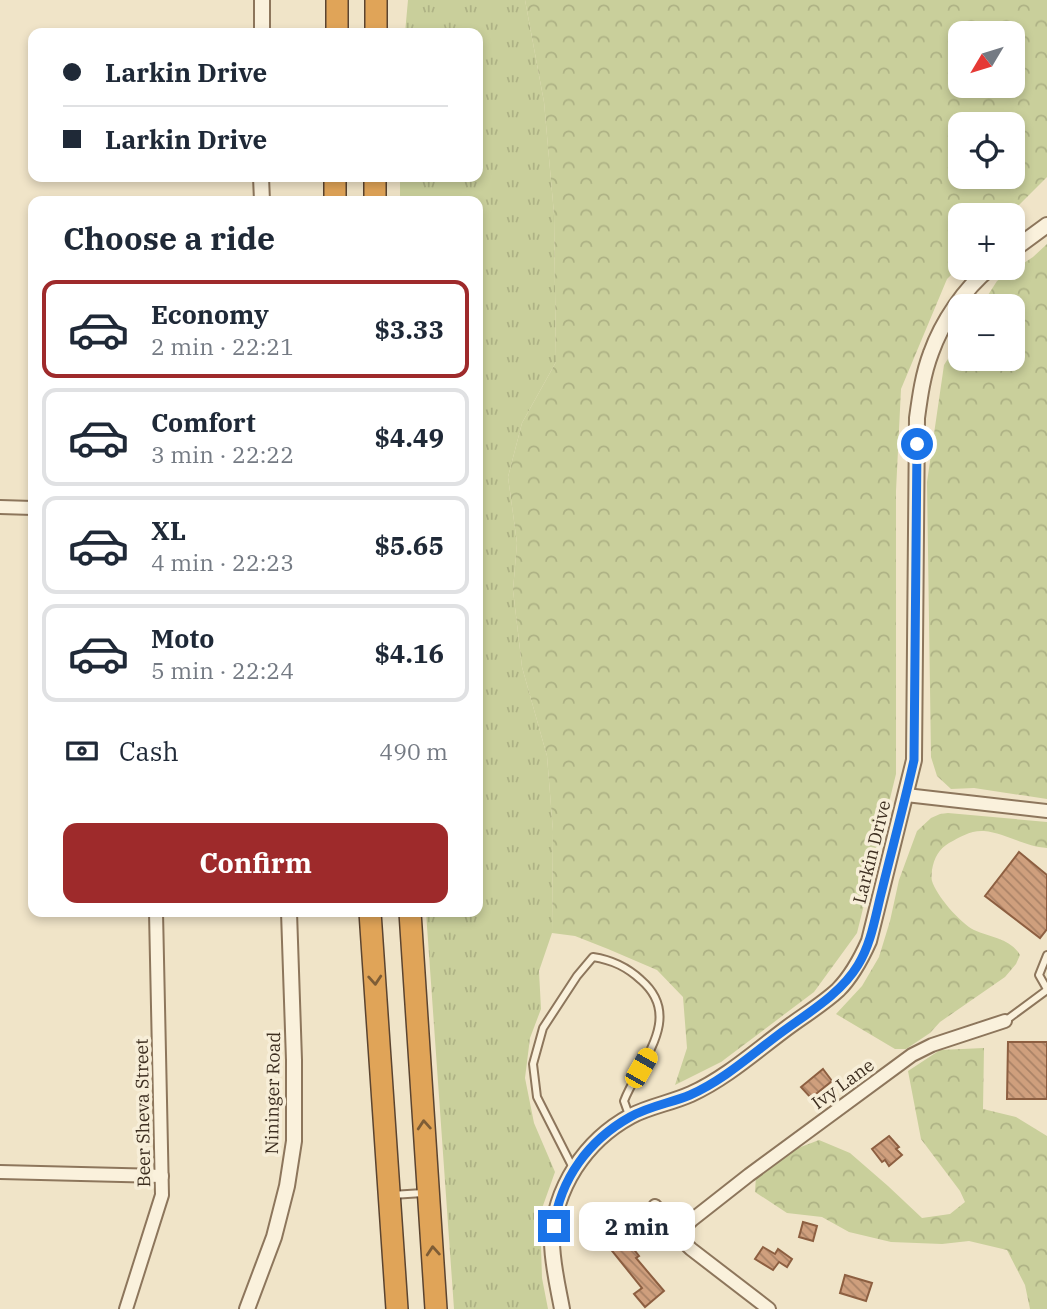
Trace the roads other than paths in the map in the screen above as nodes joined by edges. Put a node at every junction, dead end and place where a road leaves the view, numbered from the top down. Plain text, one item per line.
1 (262, 0) edge
2 (337, 0) edge
3 (376, 0) edge
4 (262, 28) edge
5 (337, 28) edge
6 (376, 28) edge
7 (1047, 225) edge
8 (1025, 241) edge
9 (978, 280) edge
10 (0, 507) edge
11 (28, 508) edge
12 (906, 796) junction
13 (1047, 811) edge
14 (156, 917) edge
15 (289, 917) edge
16 (370, 917) edge
17 (410, 917) edge
18 (1047, 955) edge
19 (1047, 990) edge
20 (1004, 1021) joint
21 (630, 1117) junction
22 (574, 1170) junction
23 (0, 1172) edge
24 (162, 1176) junction
25 (429, 1193) junction
26 (389, 1195) junction
27 (655, 1206) dead end
28 (676, 1235) junction
29 (126, 1308) edge
30 (247, 1309) edge
31 (397, 1309) edge
32 (436, 1309) edge
33 (562, 1309) edge
34 (769, 1309) edge

1 - 4 street
2 - 5 highway
3 - 6 highway
7 - 8 street
9 - 12 street, Larkin Drive
10 - 11 street
12 - 13 street
12 - 21 street, Larkin Drive
14 - 24 street, Beer Sheva Street
15 - 30 street, Nininger Road
16 -> 26 highway
25 -> 17 highway
18 - 19 lane
19 - 20 lane, Ivy Lane
20 - 28 street, Ivy Lane
21 - 22 street, Larkin Drive
21 - 22 lane
22 - 33 street, Larkin Drive
23 - 24 street
24 - 29 street, Beer Sheva Street
25 - 26 lane
32 -> 25 highway
26 - 31 highway
27 - 28 street
28 - 34 street

